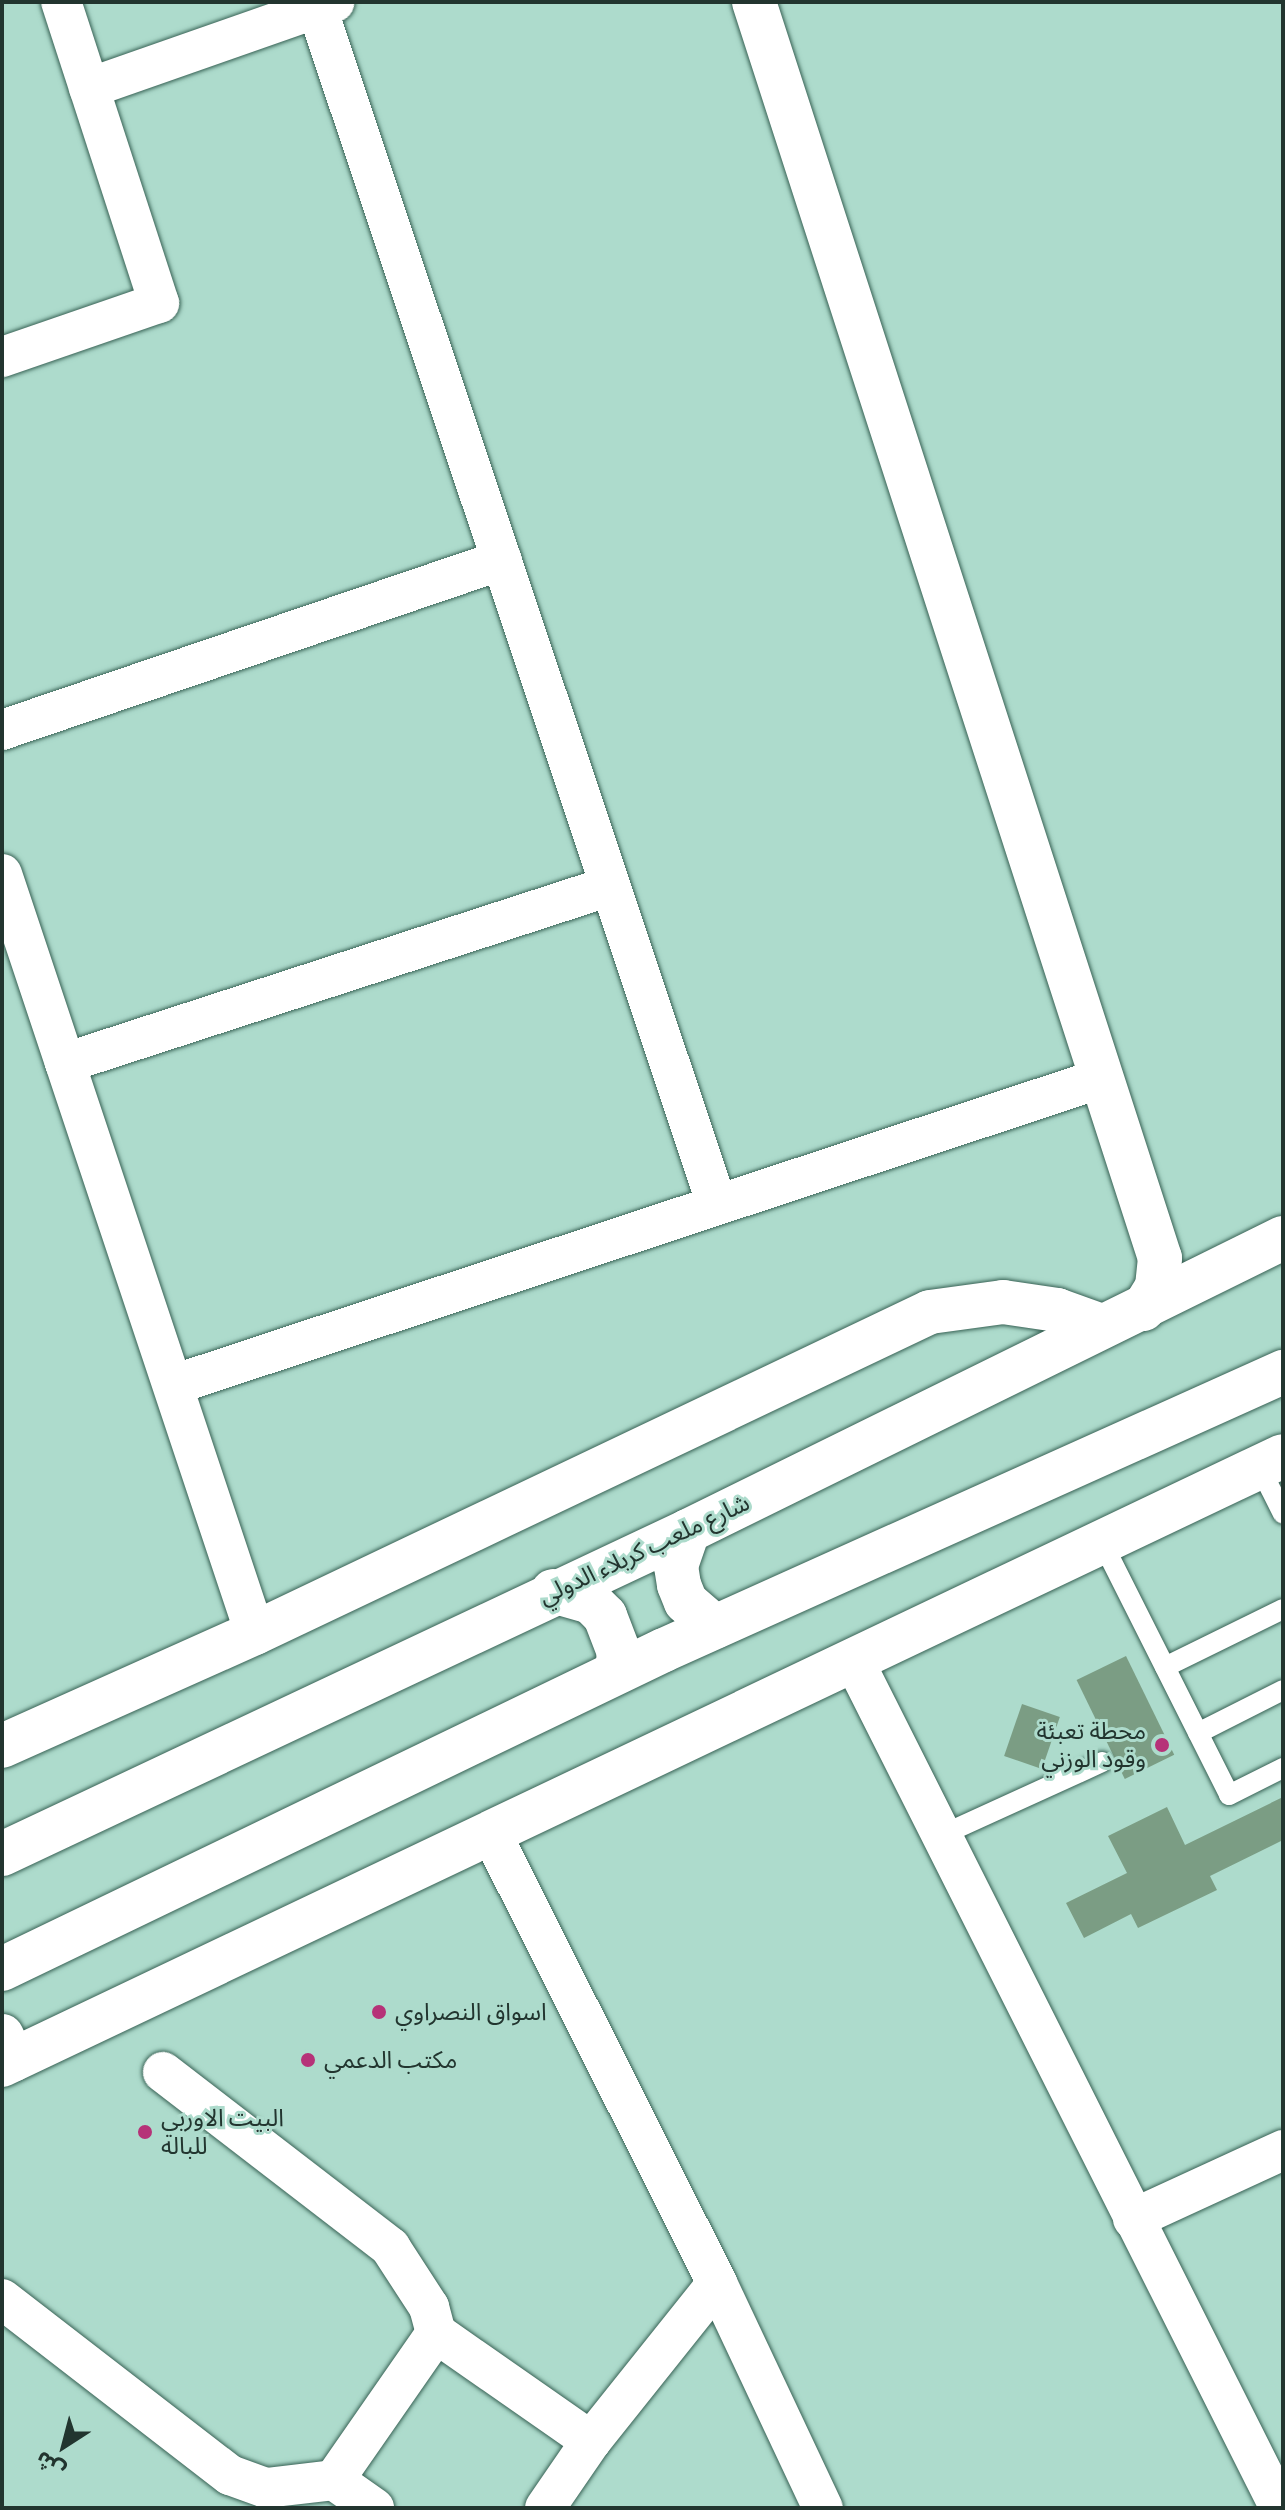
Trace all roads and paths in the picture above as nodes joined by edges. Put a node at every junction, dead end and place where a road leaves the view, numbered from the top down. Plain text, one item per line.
1 (61, 2) edge
2 (754, 2) edge
3 (326, 5) edge
4 (89, 88) junction
5 (2, 357) edge
6 (502, 560) junction
7 (2, 730) edge
8 (2, 874) edge
9 (610, 886) junction
10 (65, 1063) junction
11 (1102, 1078) junction
12 (717, 1205) junction
13 (1283, 1238) edge
14 (1143, 1309) junction
15 (1102, 1326) junction
16 (173, 1385) junction
17 (1278, 1387) edge
18 (1271, 1462) edge
19 (1283, 1514) edge
20 (688, 1531) junction
21 (1102, 1542) junction
22 (553, 1591) junction
23 (1283, 1609) edge
24 (715, 1627) junction
25 (255, 1633) junction
26 (854, 1661) junction
27 (1165, 1667) junction
28 (617, 1672) junction
29 (1283, 1690) edge
30 (1198, 1733) junction
31 (2, 1746) edge
32 (1102, 1762) dead end
33 (1283, 1768) edge
34 (491, 1833) junction
35 (942, 1835) junction
36 (2, 1854) edge
37 (2, 1969) edge
38 (6, 2054) edge
39 (163, 2072) dead end
40 (1283, 2150) edge
41 (1133, 2219) junction
42 (717, 2283) junction
43 (2, 2299) edge
44 (436, 2333) junction
45 (591, 2441) junction
46 (334, 2480) junction
47 (374, 2508) edge
48 (545, 2508) edge
49 (823, 2508) edge
50 (1280, 2508) edge

1 - 4 street
2 - 11 main road
3 - 4 street
3 - 6 street
4 - 5 street
6 - 7 street
6 - 9 street
8 - 10 street
9 - 10 street
9 - 12 street
10 - 16 street
11 - 12 street
11 - 14 main road
12 - 16 street
13 - 14 main road, شارع ملعب كربلاء الدولي
14 - 15 main road, شارع ملعب كربلاء الدولي
15 - 20 main road, شارع ملعب كربلاء الدولي
15 - 25 main road
16 - 25 street
17 - 24 main road
18 - 19 lane
18 - 21 main road
20 - 22 main road, شارع ملعب كربلاء الدولي
20 - 24 main road
21 - 26 main road
21 - 27 lane
22 - 28 main road
22 - 36 main road, شارع ملعب كربلاء الدولي
23 - 27 lane
24 - 28 main road
25 - 31 main road
26 - 34 main road
26 - 35 street
27 - 30 lane
28 - 37 main road
29 - 30 lane
30 - 33 lane
32 - 35 lane
34 - 38 main road
34 - 42 street
35 - 41 street
39 - 44 street
40 - 41 street
41 - 50 street
42 - 45 street
42 - 49 street
43 - 46 street
44 - 45 street
44 - 46 street
45 - 48 street
46 - 47 street

